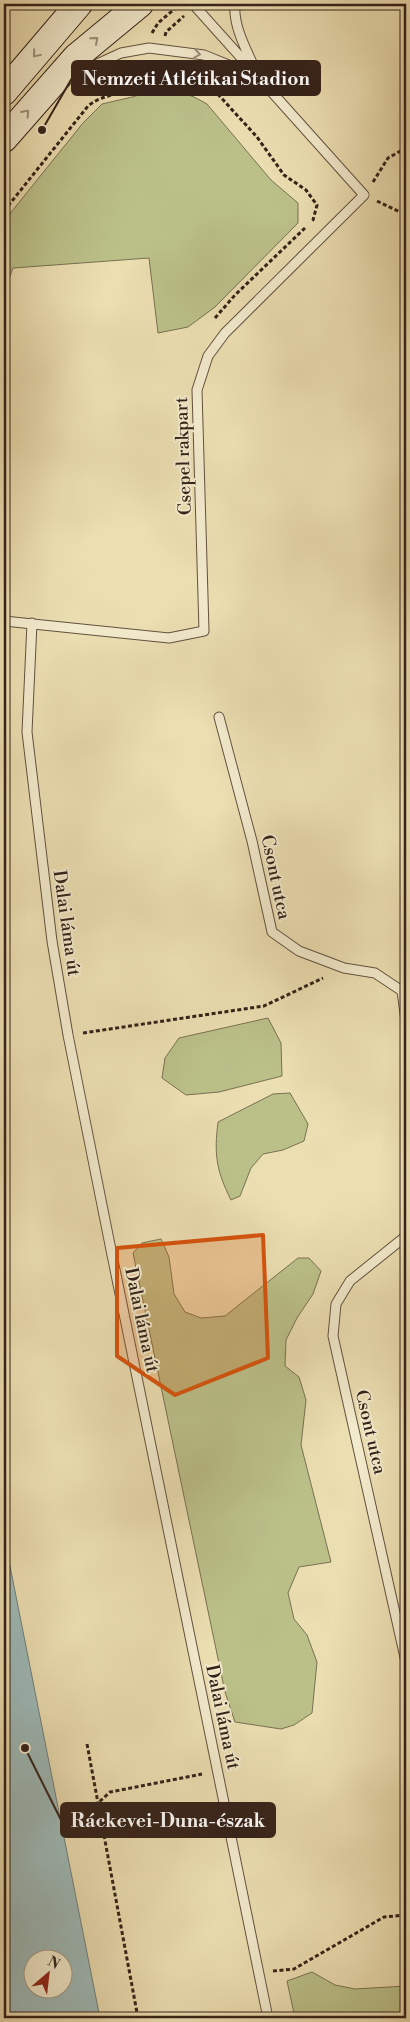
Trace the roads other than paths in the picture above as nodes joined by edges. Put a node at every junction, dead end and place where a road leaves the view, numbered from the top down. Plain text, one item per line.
1 (79, 4) edge
2 (140, 4) edge
3 (235, 4) edge
4 (194, 5) edge
5 (258, 76) junction
6 (48, 87) junction
7 (4, 92) edge
8 (4, 139) edge
9 (4, 620) edge
10 (32, 623) junction
11 (219, 717) dead end
12 (406, 1021) edge
13 (406, 1236) edge
14 (406, 1662) edge
15 (268, 2018) edge

1 -> 7 main road
6 -> 2 main road
3 - 5 lane
4 - 5 lane
6 -> 5 lane
5 - 10 lane, Csepel rakpart
8 -> 6 main road
9 - 10 lane
10 - 15 lane, Dalai láma út
11 - 12 lane, Csont utca
13 - 14 lane, Csont utca

